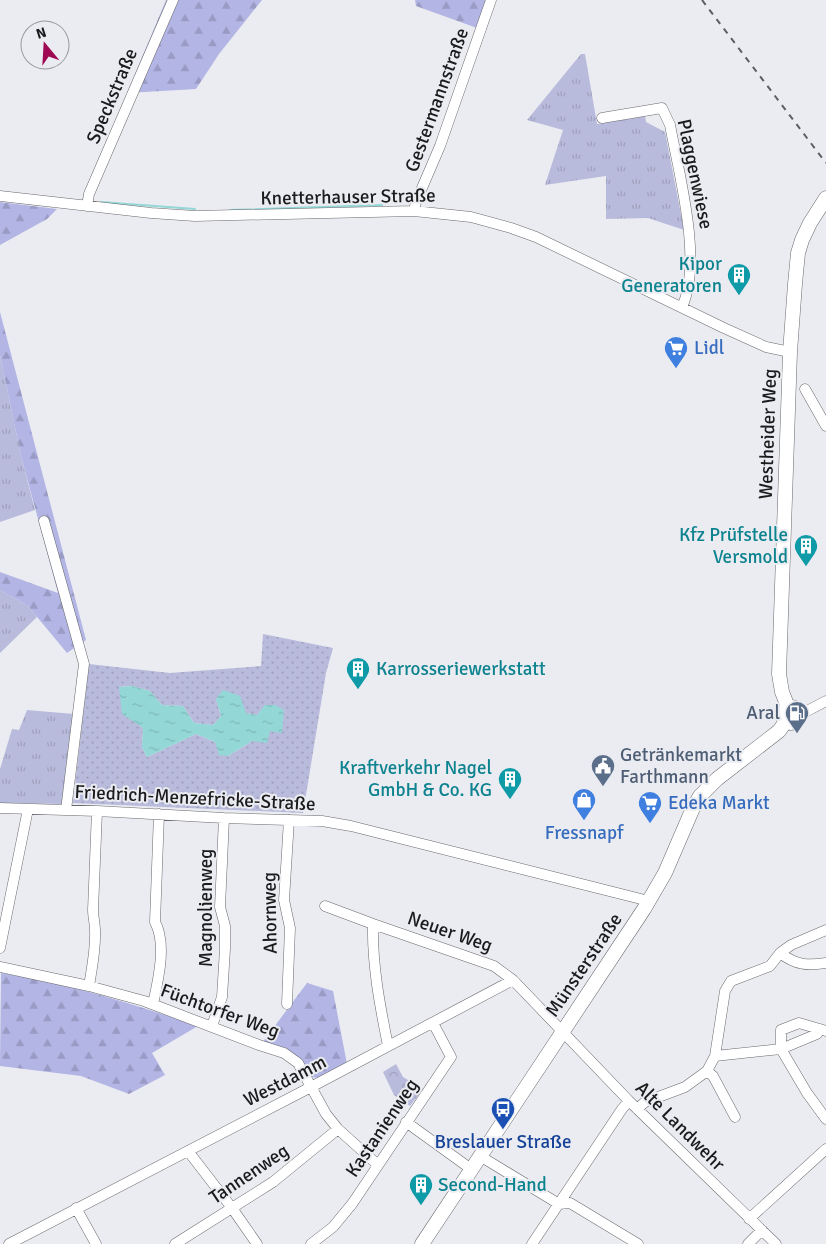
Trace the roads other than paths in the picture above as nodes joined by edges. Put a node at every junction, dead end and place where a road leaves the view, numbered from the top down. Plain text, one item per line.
1 (173, 0) edge
2 (492, 0) edge
3 (602, 118) dead end
4 (0, 196) edge
5 (826, 198) edge
6 (87, 206) junction
7 (414, 211) junction
8 (682, 307) junction
9 (790, 352) junction
10 (805, 389) dead end
11 (826, 426) edge
12 (44, 521) dead end
13 (826, 701) edge
14 (791, 714) junction
15 (0, 808) edge
16 (28, 809) junction
17 (66, 810) junction
18 (96, 811) junction
19 (159, 814) junction
20 (224, 818) junction
21 (288, 820) junction
22 (648, 902) junction
23 (325, 906) dead end
24 (373, 924) junction
25 (826, 930) edge
26 (0, 948) edge
27 (780, 953) junction
28 (826, 963) edge
29 (0, 967) edge
30 (513, 980) junction
31 (89, 986) junction
32 (153, 1004) junction
33 (287, 1004) dead end
34 (433, 1022) junction
35 (212, 1026) junction
36 (562, 1030) junction
37 (823, 1030) edge
38 (388, 1046) junction
39 (781, 1049) junction
40 (715, 1056) junction
41 (706, 1071) junction
42 (311, 1087) junction
43 (629, 1101) junction
44 (637, 1109) junction
45 (736, 1117) dead end
46 (826, 1119) edge
47 (406, 1122) junction
48 (338, 1129) junction
49 (826, 1149) edge
50 (188, 1151) junction
51 (480, 1156) junction
52 (378, 1165) junction
53 (472, 1169) junction
54 (559, 1204) junction
55 (76, 1208) junction
56 (232, 1208) junction
57 (749, 1219) junction
58 (762, 1230) junction
59 (94, 1243) edge
60 (9, 1244) edge
61 (176, 1244) edge
62 (257, 1244) edge
63 (311, 1244) edge
64 (422, 1244) edge
65 (532, 1244) edge
66 (638, 1244) edge
67 (748, 1244) edge
68 (776, 1244) edge

1 - 6 street, Speckstraße
2 - 7 street, Gestermannstraße
3 - 8 street, Plaggenwiese
4 - 6 street, Knetterhauser Straße
5 - 9 main road, Westheider Weg
6 - 7 street, Knetterhauser Straße
7 - 8 street, Knetterhauser Straße
8 - 9 street, Knetterhauser Straße
9 - 14 main road, Westheider Weg
10 - 11 street
12 - 17 street
13 - 14 street, Münsterstraße
14 - 22 main road, Münsterstraße
15 - 16 street, Friedrich-Menzefricke-Straße
16 - 17 street, Friedrich-Menzefricke-Straße
16 - 26 street
17 - 18 street, Friedrich-Menzefricke-Straße
18 - 19 street, Friedrich-Menzefricke-Straße
18 - 31 street
19 - 20 street, Friedrich-Menzefricke-Straße
19 - 32 street
20 - 21 street, Friedrich-Menzefricke-Straße
20 - 35 street, Magnolienweg
21 - 22 street, Friedrich-Menzefricke-Straße
21 - 33 street, Ahornweg
22 - 36 main road, Münsterstraße
23 - 24 street, Neuer Weg
24 - 30 street, Neuer Weg
24 - 38 street
25 - 27 street
27 - 28 street
27 - 40 street
29 - 31 street, Füchtorfer Weg
30 - 34 street, Westdamm
30 - 36 street
31 - 32 street, Füchtorfer Weg
32 - 35 street, Füchtorfer Weg
34 - 38 street, Westdamm
34 - 47 street, Kastanienweg
35 - 42 street, Füchtorfer Weg
36 - 43 street, Alte Landwehr
36 - 51 main road, Münsterstraße
37 - 39 street
37 - 39 street
38 - 42 street, Westdamm
39 - 40 street
39 - 46 street
40 - 41 street
41 - 44 street
41 - 45 street
42 - 48 street, Füchtorfer Weg
42 - 50 street, Westdamm
43 - 44 street, Alte Landwehr
43 - 54 street
44 - 57 street, Alte Landwehr
47 - 52 street, Kastanienweg
47 - 53 street
48 - 52 street, Füchtorfer Weg
48 - 56 street, Tannenweg
49 - 57 street
50 - 55 street, Westdamm
50 - 56 street
51 - 53 main road, Münsterstraße
51 - 54 street
52 - 63 street, Kastanienweg
53 - 64 main road, Münsterstraße
54 - 65 street
54 - 66 street
55 - 59 street
55 - 60 street, Westdamm
56 - 61 street, Tannenweg
56 - 62 street
57 - 58 street, Alte Landwehr
58 - 67 street
58 - 68 street, Alte Landwehr

